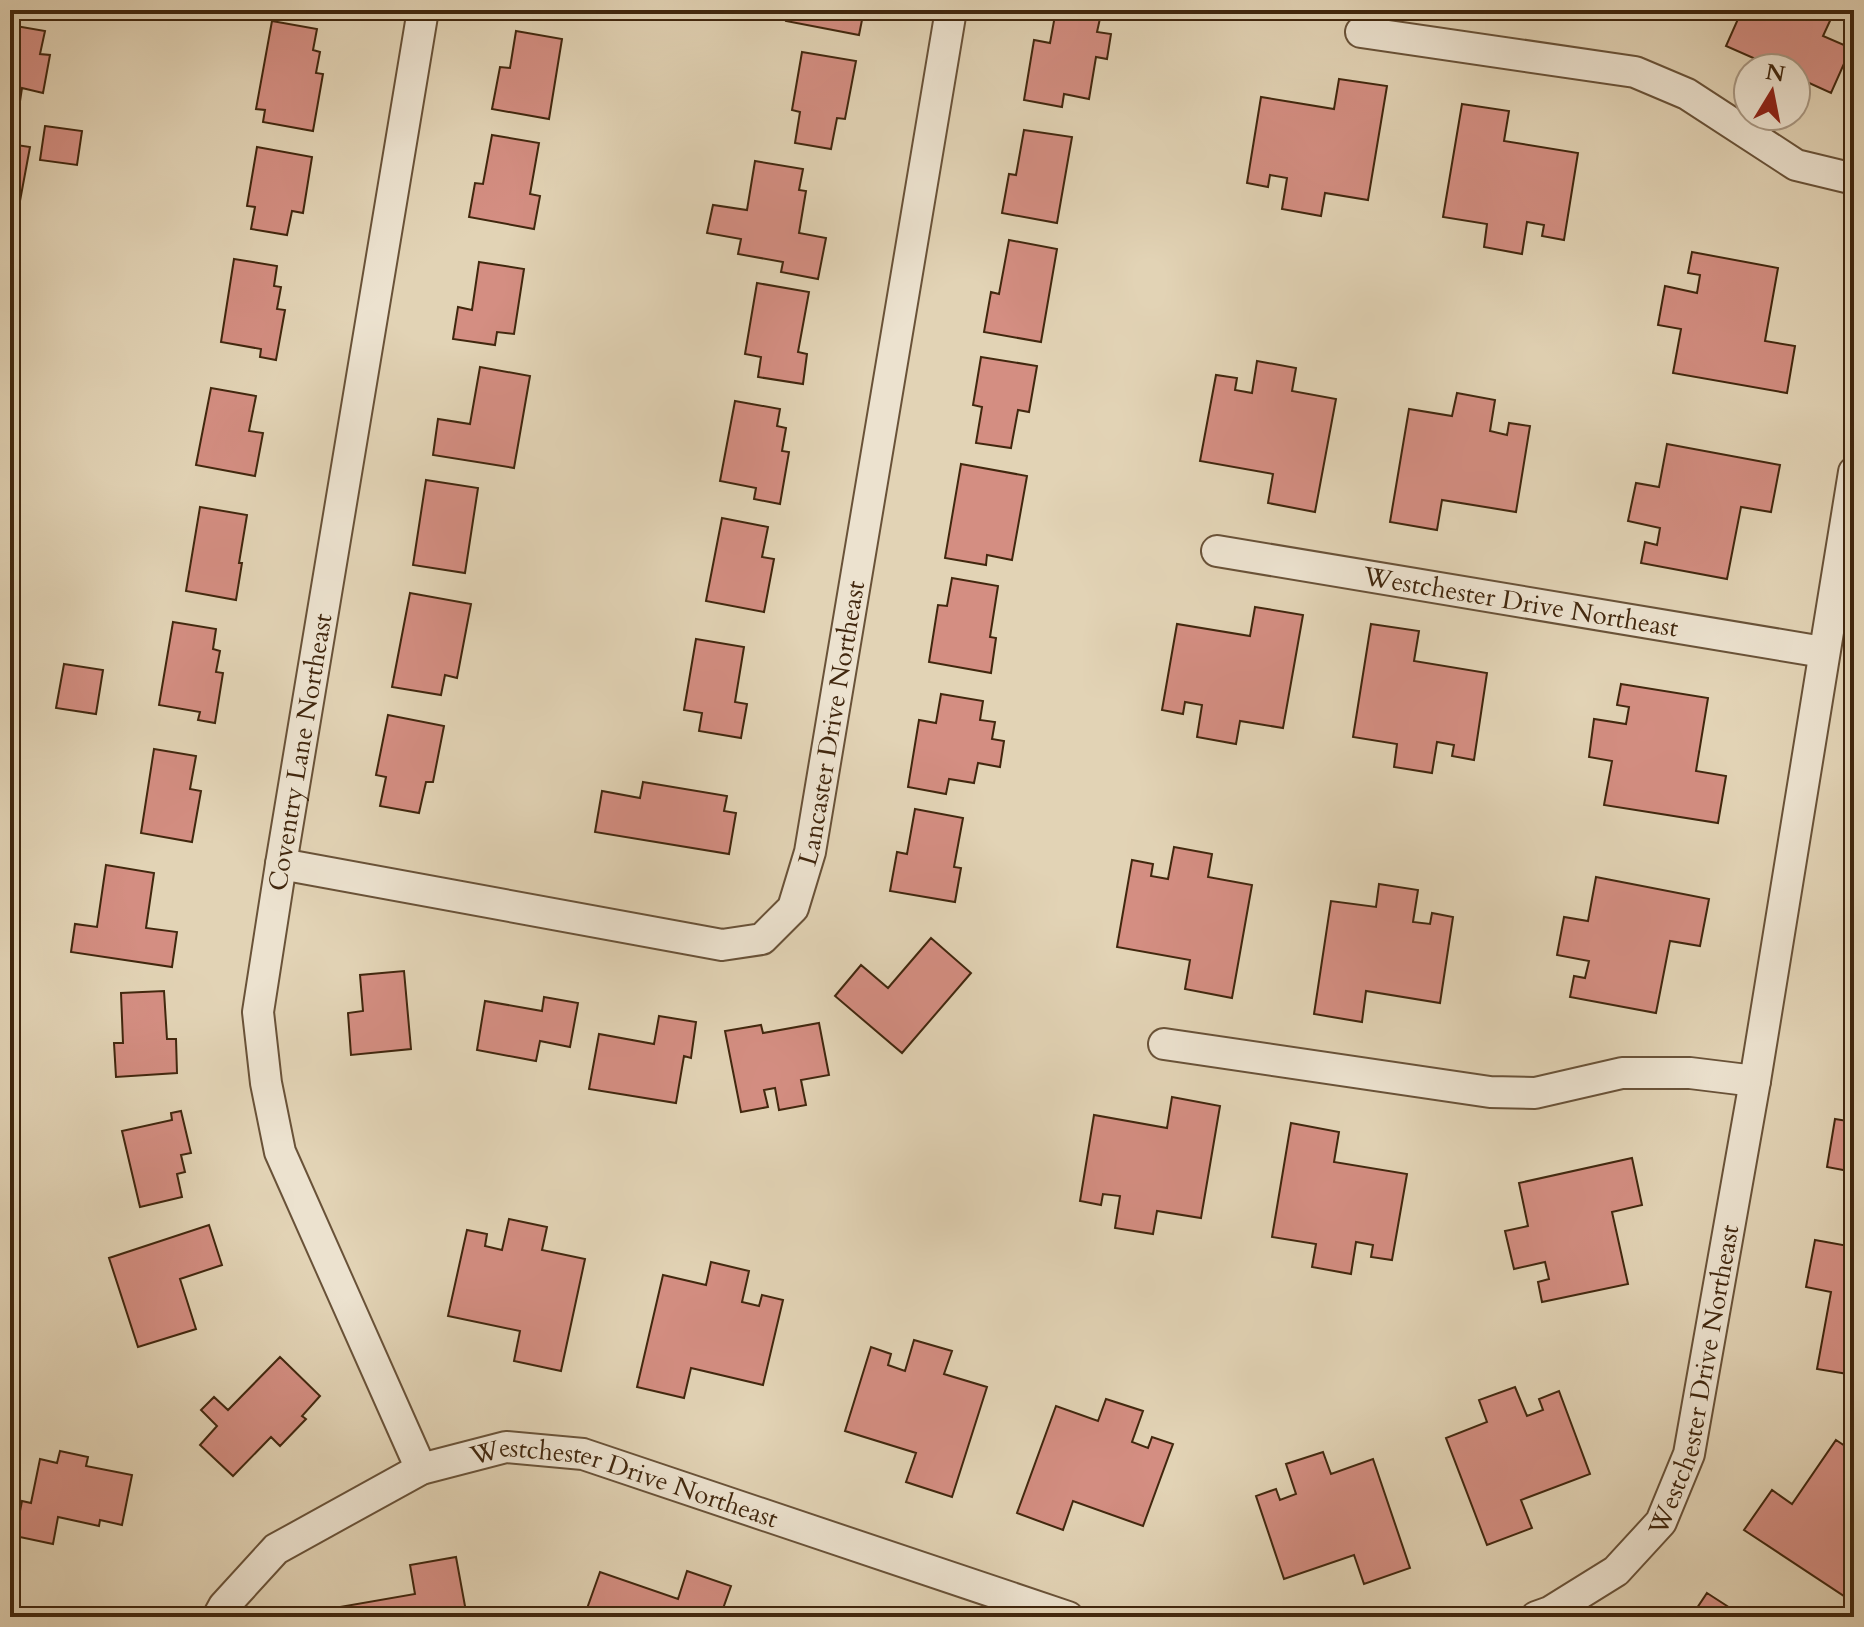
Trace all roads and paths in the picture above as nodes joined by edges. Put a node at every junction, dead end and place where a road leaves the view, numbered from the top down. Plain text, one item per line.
1 (423, 10) edge
2 (951, 10) edge
3 (1361, 32) dead end
4 (1854, 179) edge
5 (1854, 472) edge
6 (1217, 551) dead end
7 (1823, 652) junction
8 (281, 864) junction
9 (1164, 1044) dead end
10 (1755, 1081) junction
11 (421, 1469) junction
12 (218, 1617) edge
13 (1068, 1617) edge
14 (1536, 1617) edge

1 - 8 street, Coventry Lane Northeast
2 - 8 street, Lancaster Drive Northeast
3 - 4 street
5 - 7 street, Westchester Drive Northeast
6 - 7 street, Westchester Drive Northeast
7 - 10 street, Westchester Drive Northeast
8 - 11 street, Coventry Lane Northeast
9 - 10 street
10 - 14 street, Westchester Drive Northeast
11 - 12 street, Westchester Drive Northeast
11 - 13 street, Westchester Drive Northeast

